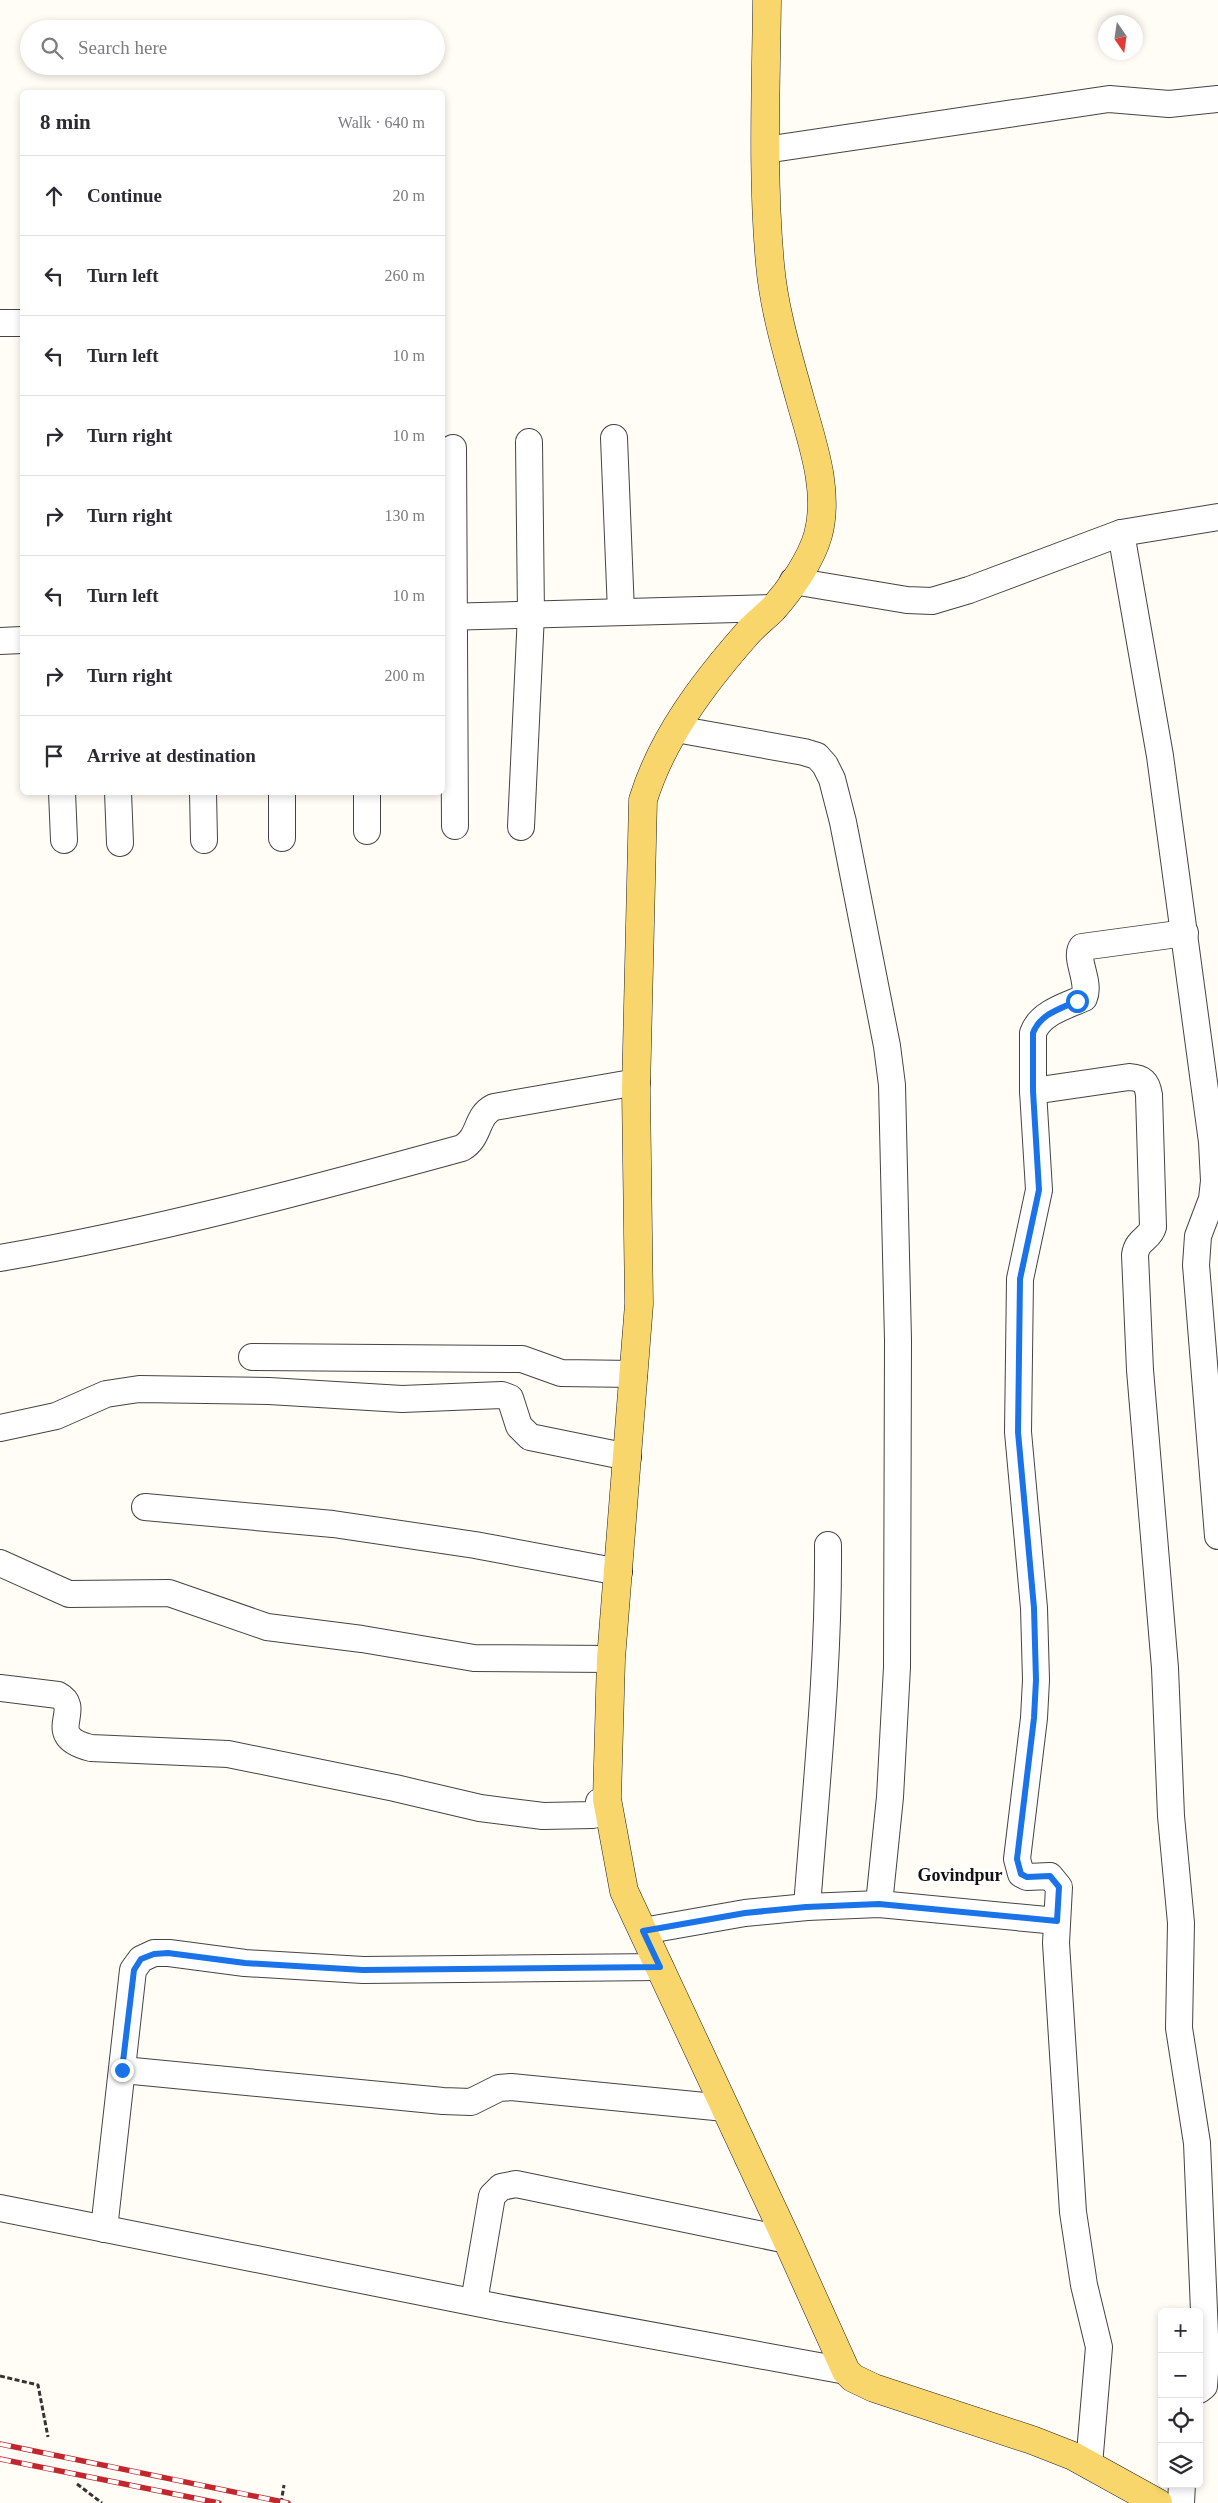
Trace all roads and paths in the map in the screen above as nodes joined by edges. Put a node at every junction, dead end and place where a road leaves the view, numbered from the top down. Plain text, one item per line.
1 (767, 0) edge
2 (1218, 99) edge
3 (765, 150) junction
4 (20, 323) edge
5 (0, 324) edge
6 (614, 438) dead end
7 (529, 442) dead end
8 (453, 448) dead end
9 (1218, 517) edge
10 (1121, 533) junction
11 (793, 581) junction
12 (774, 608) junction
13 (621, 612) junction
14 (531, 614) junction
15 (448, 616) edge
16 (20, 640) edge
17 (0, 641) edge
18 (676, 729) junction
19 (62, 795) edge
20 (118, 795) edge
21 (203, 795) edge
22 (282, 795) edge
23 (367, 795) edge
24 (455, 826) dead end
25 (521, 827) dead end
26 (367, 831) dead end
27 (282, 838) dead end
28 (64, 840) dead end
29 (204, 840) dead end
30 (120, 843) dead end
31 (1185, 933) junction
32 (637, 1082) junction
33 (1033, 1091) junction
34 (1208, 1234) edge
35 (0, 1258) edge
36 (252, 1357) dead end
37 (634, 1374) junction
38 (0, 1428) edge
39 (628, 1457) junction
40 (145, 1507) dead end
41 (1218, 1536) edge
42 (828, 1545) dead end
43 (0, 1562) edge
44 (619, 1572) junction
45 (611, 1659) junction
46 (0, 1688) edge
47 (607, 1799) junction
48 (879, 1904) junction
49 (806, 1907) junction
50 (1057, 1921) junction
51 (643, 1931) junction
52 (660, 1967) junction
53 (122, 2070) junction
54 (725, 2108) junction
55 (0, 2208) edge
56 (104, 2228) junction
57 (787, 2240) junction
58 (474, 2302) junction
59 (846, 2371) junction
60 (0, 2376) edge
61 (1203, 2387) edge
62 (48, 2437) dead end
63 (1089, 2465) junction
64 (77, 2484) dead end
65 (284, 2485) dead end
66 (1182, 2488) edge
67 (102, 2503) edge
68 (281, 2503) edge
69 (1158, 2503) edge
70 (1181, 2503) edge

1 - 3 main road
2 - 3 street
3 - 11 main road
4 - 5 street
6 - 13 street
7 - 14 street
8 - 15 street
9 - 10 street
10 - 11 street
10 - 31 street
11 - 12 main road
12 - 13 street
12 - 18 main road
13 - 14 street
14 - 15 street
14 - 25 street
15 - 24 street
16 - 17 street
18 - 32 main road
18 - 48 street
19 - 28 street
20 - 30 street
21 - 29 street
22 - 27 street
23 - 26 street
31 - 33 street
31 - 34 street
32 - 35 street
32 - 37 main road
33 - 50 street
33 - 61 street
34 - 41 street
36 - 37 street
37 - 39 main road
38 - 39 street
39 - 44 main road
40 - 44 street
42 - 49 street
43 - 45 street
44 - 45 main road
45 - 47 main road
46 - 47 street
47 - 51 main road
48 - 49 street
48 - 50 street
49 - 51 street
50 - 63 street
51 - 52 main road
52 - 53 street
52 - 54 main road
53 - 54 street
53 - 56 street
54 - 57 main road
55 - 56 street
56 - 58 street
57 - 58 street
57 - 59 main road
58 - 59 street
59 - 63 main road
60 - 62 path
63 - 69 main road
64 - 67 path
65 - 68 path
66 - 70 street

